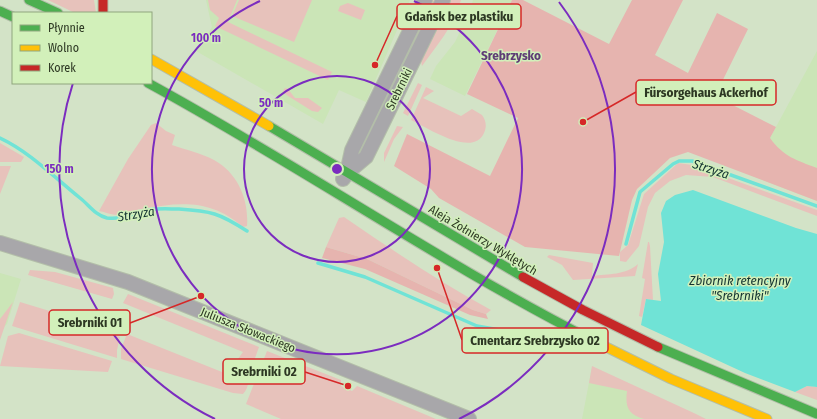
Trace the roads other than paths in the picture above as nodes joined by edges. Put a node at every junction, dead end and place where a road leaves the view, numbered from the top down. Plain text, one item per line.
1 (29, 0) edge
2 (103, 0) edge
3 (425, 0) edge
4 (443, 0) edge
5 (0, 11) edge
6 (56, 12) edge
7 (103, 12) edge
8 (12, 17) edge
9 (152, 60) edge
10 (394, 65) junction
11 (407, 72) junction
12 (150, 84) edge
13 (347, 173) junction
14 (336, 192) junction
15 (0, 243) edge
16 (817, 414) edge
17 (469, 419) edge
18 (766, 419) edge

1 - 6 main road
2 - 7 main road
3 - 10 street, Srebrniki
4 - 11 street, Srebrniki
5 - 8 main road
9 - 13 main road, Aleja Żołnierzy Wyklętych
10 - 11 street
10 - 13 street, Srebrniki
11 - 13 street, Srebrniki
12 - 14 main road
13 - 14 street, Srebrniki
13 - 16 main road, Aleja Żołnierzy Wyklętych
14 - 18 main road
15 - 17 street, Juliusza Słowackiego

